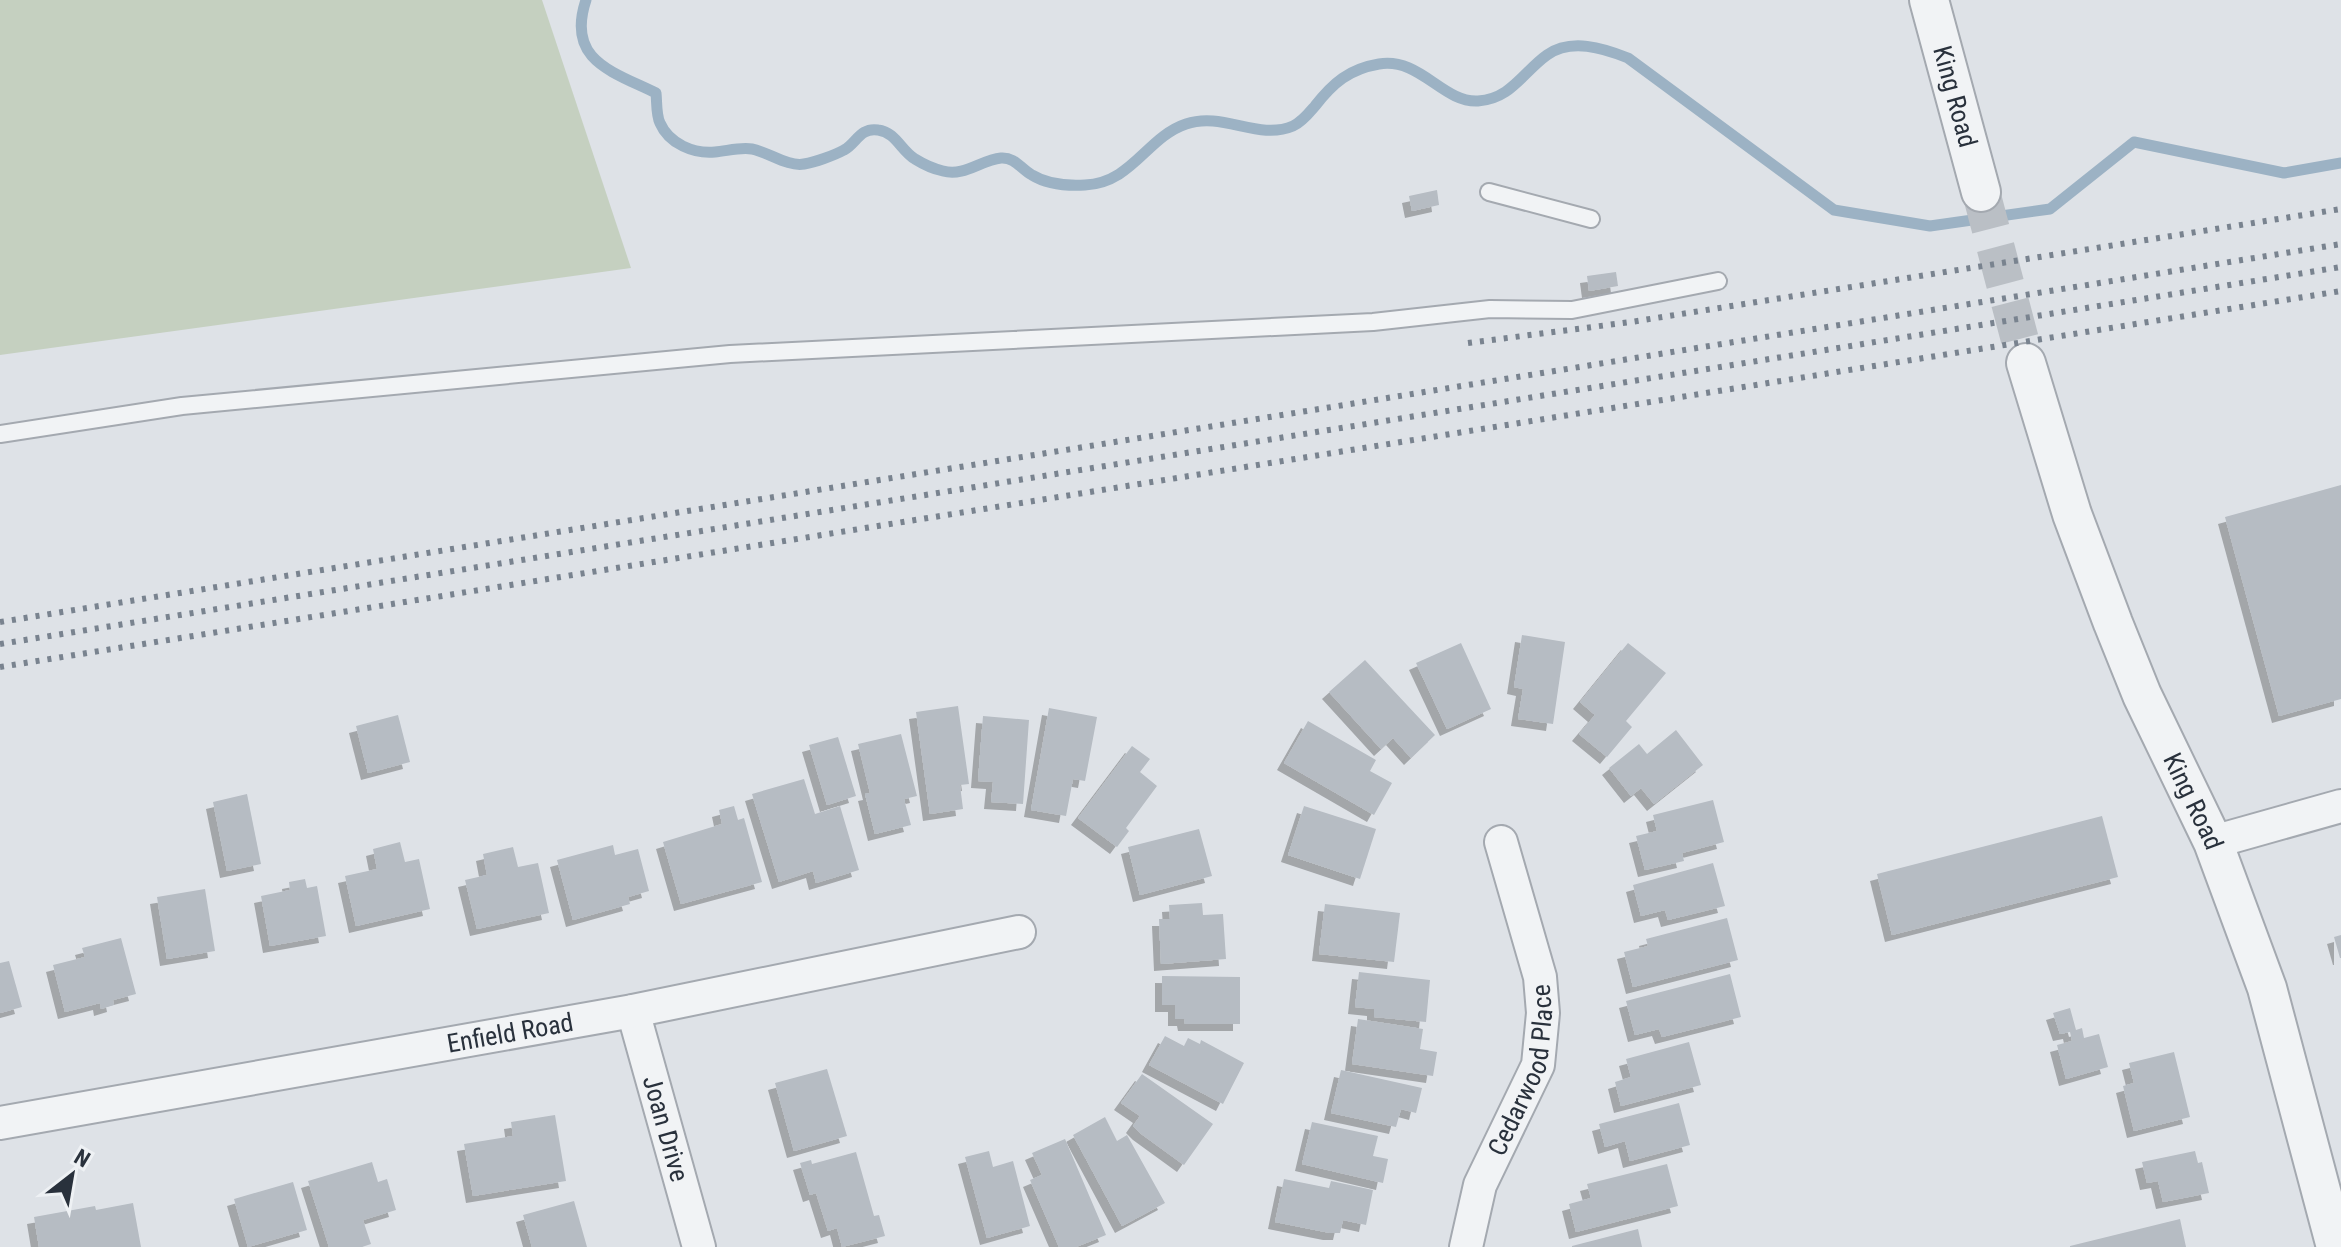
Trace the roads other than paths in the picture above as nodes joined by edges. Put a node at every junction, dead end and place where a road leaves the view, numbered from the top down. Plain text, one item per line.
1 (1929, 0) edge
2 (1489, 192) dead end
3 (1981, 192) tunnel mouth
4 (1591, 219) dead end
5 (1718, 281) dead end
6 (2026, 363) tunnel mouth
7 (0, 434) edge
8 (2341, 806) edge
9 (1501, 842) dead end
10 (2213, 842) junction
11 (1019, 932) dead end
12 (633, 1011) junction
13 (0, 1123) edge
14 (2330, 1184) edge
15 (699, 1247) edge
16 (1466, 1247) edge
17 (2336, 1247) edge

1 - 3 street, King Road
2 - 4 lane
5 - 7 lane
6 - 10 street, King Road
8 - 10 street
9 - 16 street, Cedarwood Place
10 - 14 street, King Road
11 - 12 street, Enfield Road
12 - 13 street, Enfield Road
12 - 15 street, Joan Drive
14 - 17 street, King Road

